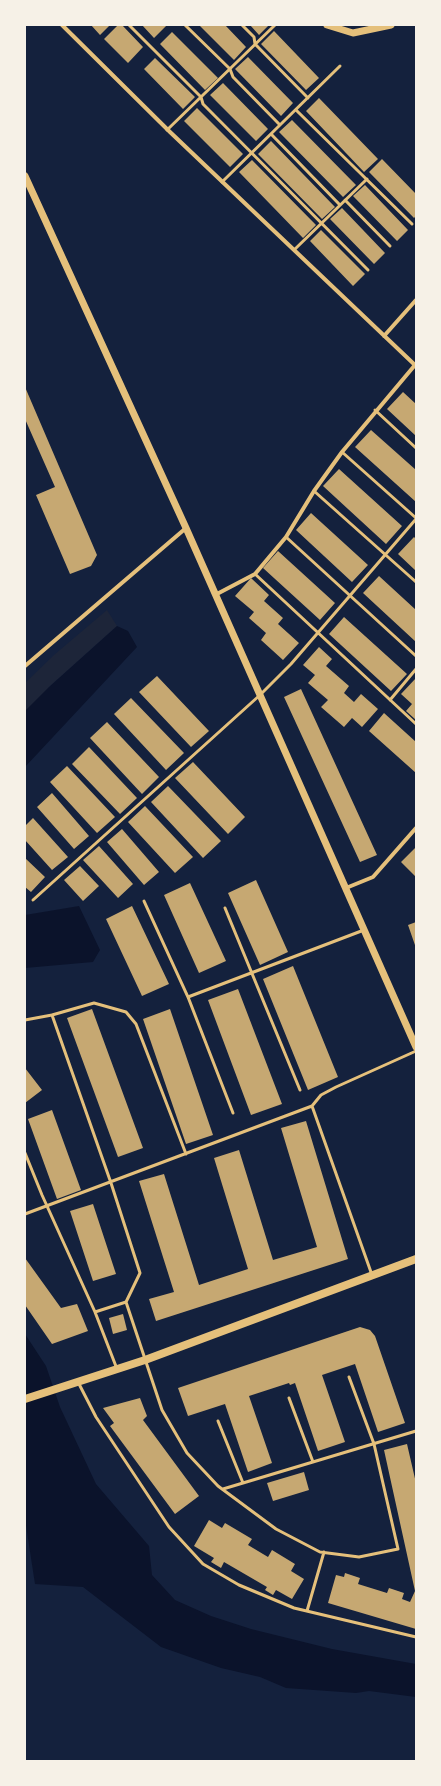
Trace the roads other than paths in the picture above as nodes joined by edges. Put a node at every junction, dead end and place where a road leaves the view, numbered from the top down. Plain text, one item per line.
1 (62, 25) edge
2 (129, 25) edge
3 (185, 25) edge
4 (242, 25) edge
5 (275, 25) edge
6 (326, 25) edge
7 (391, 25) edge
8 (255, 44) junction
9 (340, 66) dead end
10 (230, 69) junction
11 (201, 97) junction
12 (308, 98) junction
13 (296, 110) junction
14 (280, 125) junction
15 (167, 130) junction
16 (271, 134) junction
17 (252, 153) junction
18 (25, 176) edge
19 (367, 179) junction
20 (222, 182) junction
21 (345, 200) junction
22 (340, 205) junction
23 (321, 223) junction
24 (412, 224) dead end
25 (390, 246) dead end
26 (294, 250) junction
27 (368, 270) dead end
28 (416, 300) edge
29 (384, 336) junction
30 (415, 365) edge
31 (376, 410) junction
32 (416, 448) edge
33 (342, 452) junction
34 (314, 491) junction
35 (416, 518) edge
36 (186, 528) junction
37 (286, 537) junction
38 (385, 555) junction
39 (255, 574) junction
40 (416, 582) edge
41 (214, 595) junction
42 (350, 596) junction
43 (318, 632) junction
44 (416, 656) edge
45 (25, 666) edge
46 (416, 670) edge
47 (260, 695) junction
48 (390, 700) junction
49 (416, 724) edge
50 (416, 828) edge
51 (346, 888) junction
52 (33, 900) dead end
53 (144, 901) dead end
54 (225, 908) dead end
55 (364, 930) junction
56 (252, 972) junction
57 (188, 997) junction
58 (52, 1015) junction
59 (25, 1020) edge
60 (416, 1047) edge
61 (416, 1051) edge
62 (300, 1090) dead end
63 (312, 1106) junction
64 (233, 1113) dead end
65 (25, 1153) edge
66 (186, 1154) junction
67 (111, 1183) junction
68 (47, 1206) junction
69 (25, 1214) edge
70 (416, 1259) edge
71 (372, 1275) junction
72 (126, 1302) junction
73 (95, 1312) junction
74 (145, 1360) junction
75 (117, 1369) junction
76 (350, 1377) dead end
77 (78, 1381) junction
78 (289, 1398) dead end
79 (25, 1399) edge
80 (218, 1421) dead end
81 (416, 1431) edge
82 (374, 1444) junction
83 (313, 1462) junction
84 (243, 1483) junction
85 (223, 1489) junction
86 (324, 1552) junction
87 (307, 1611) junction
88 (416, 1637) edge

1 - 15 street
2 - 11 lane
3 - 10 lane
4 - 8 lane
5 - 8 lane
6 - 7 street
8 - 10 lane
8 - 12 lane
9 - 12 lane
10 - 11 lane
10 - 14 lane
11 - 15 lane
11 - 17 lane
12 - 13 lane
13 - 14 lane
13 - 19 lane
14 - 16 lane
15 - 20 street
16 - 17 lane
16 - 22 lane
17 - 20 lane
17 - 23 lane
18 - 36 street
19 - 21 lane
19 - 24 lane
20 - 26 street
21 - 22 lane
21 - 25 lane
22 - 23 lane
23 - 26 lane
23 - 27 lane
26 - 29 street
28 - 29 street
29 - 30 street
30 - 31 street
31 - 32 lane
31 - 33 street
33 - 34 street
33 - 35 lane
34 - 37 street
34 - 38 lane
35 - 38 lane
36 - 41 street
36 - 45 street
37 - 39 street
37 - 42 lane
38 - 40 lane
38 - 42 lane
39 - 41 street
39 - 43 lane
41 - 47 street
42 - 43 lane
42 - 44 lane
43 - 47 lane
43 - 48 lane
46 - 48 lane
47 - 51 street
47 - 52 lane
48 - 49 lane
50 - 51 street
51 - 55 street
53 - 57 lane
54 - 56 lane
55 - 56 lane
55 - 60 street
56 - 57 lane
56 - 62 lane
57 - 64 lane
58 - 59 lane
58 - 66 lane
58 - 67 lane
61 - 63 lane
63 - 66 lane
63 - 71 lane
65 - 68 lane
66 - 67 lane
67 - 68 lane
67 - 72 lane
68 - 69 lane
68 - 73 lane
70 - 71 main road
71 - 74 main road
72 - 73 lane
72 - 74 lane
73 - 75 lane
74 - 75 main road
74 - 85 lane
75 - 77 main road
76 - 82 lane
77 - 79 main road
77 - 87 lane
78 - 83 lane
80 - 84 lane
81 - 82 lane
82 - 83 lane
82 - 86 lane
83 - 84 lane
84 - 85 lane
85 - 86 lane
86 - 87 lane
87 - 88 lane

